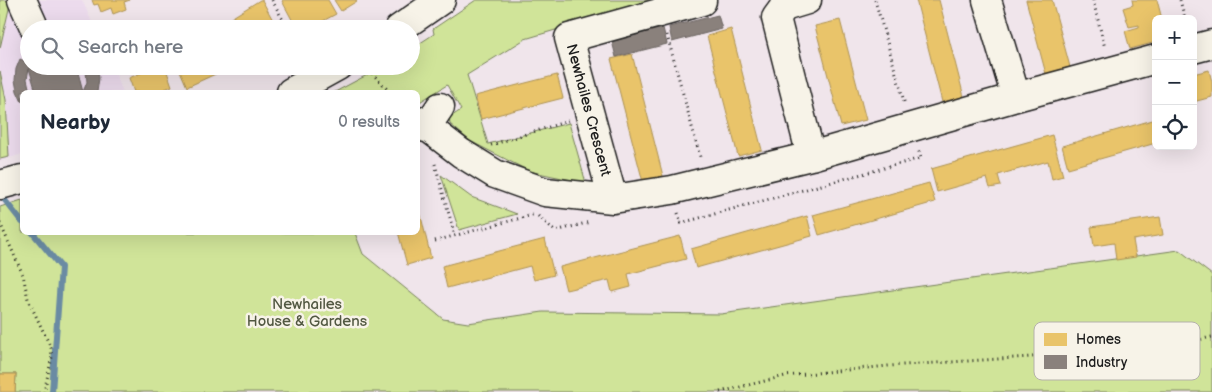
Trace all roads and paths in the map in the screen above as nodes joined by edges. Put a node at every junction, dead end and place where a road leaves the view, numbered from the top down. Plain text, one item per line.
1 (22, 0) edge
2 (272, 0) edge
3 (441, 0) edge
4 (807, 0) edge
5 (875, 0) edge
6 (987, 0) edge
7 (1093, 0) edge
8 (1180, 0) edge
9 (702, 1) edge
10 (661, 12) junction
11 (1184, 15) edge
12 (31, 20) edge
13 (283, 20) edge
14 (412, 20) edge
15 (1212, 44) edge
16 (1197, 48) edge
17 (1152, 60) edge
18 (1111, 71) junction
19 (322, 75) edge
20 (374, 75) edge
21 (295, 90) edge
22 (388, 90) edge
23 (1016, 97) junction
24 (590, 115) junction
25 (428, 118) edge
26 (912, 127) junction
27 (461, 153) junction
28 (811, 156) junction
29 (921, 158) dead end
30 (707, 182) junction
31 (545, 192) junction
32 (614, 199) junction
33 (0, 223) edge
34 (681, 223) dead end
35 (455, 236) junction
36 (435, 241) dead end
37 (1034, 357) edge
38 (44, 392) edge
39 (720, 392) edge

1 - 12 street
2 - 13 path
3 - 14 street
4 - 28 street
5 - 26 path
6 - 23 street
7 - 18 path
8 - 11 path
9 - 10 street, Newhailes Crescent
10 - 24 street, Newhailes Crescent
10 - 30 path
15 - 16 street
17 - 18 street, Newhailes Crescent
18 - 23 street, Newhailes Crescent
19 - 21 street
20 - 22 path
23 - 26 street, Newhailes Crescent
24 - 27 path
24 - 32 street, Newhailes Crescent
25 - 27 street, Newhailes Crescent
25 - 35 path
26 - 28 street, Newhailes Crescent
27 - 31 street, Newhailes Crescent
28 - 30 street, Newhailes Crescent
29 - 34 path
30 - 32 street, Newhailes Crescent
31 - 32 street, Newhailes Crescent
31 - 35 path
33 - 38 path
35 - 36 path
37 - 39 path

